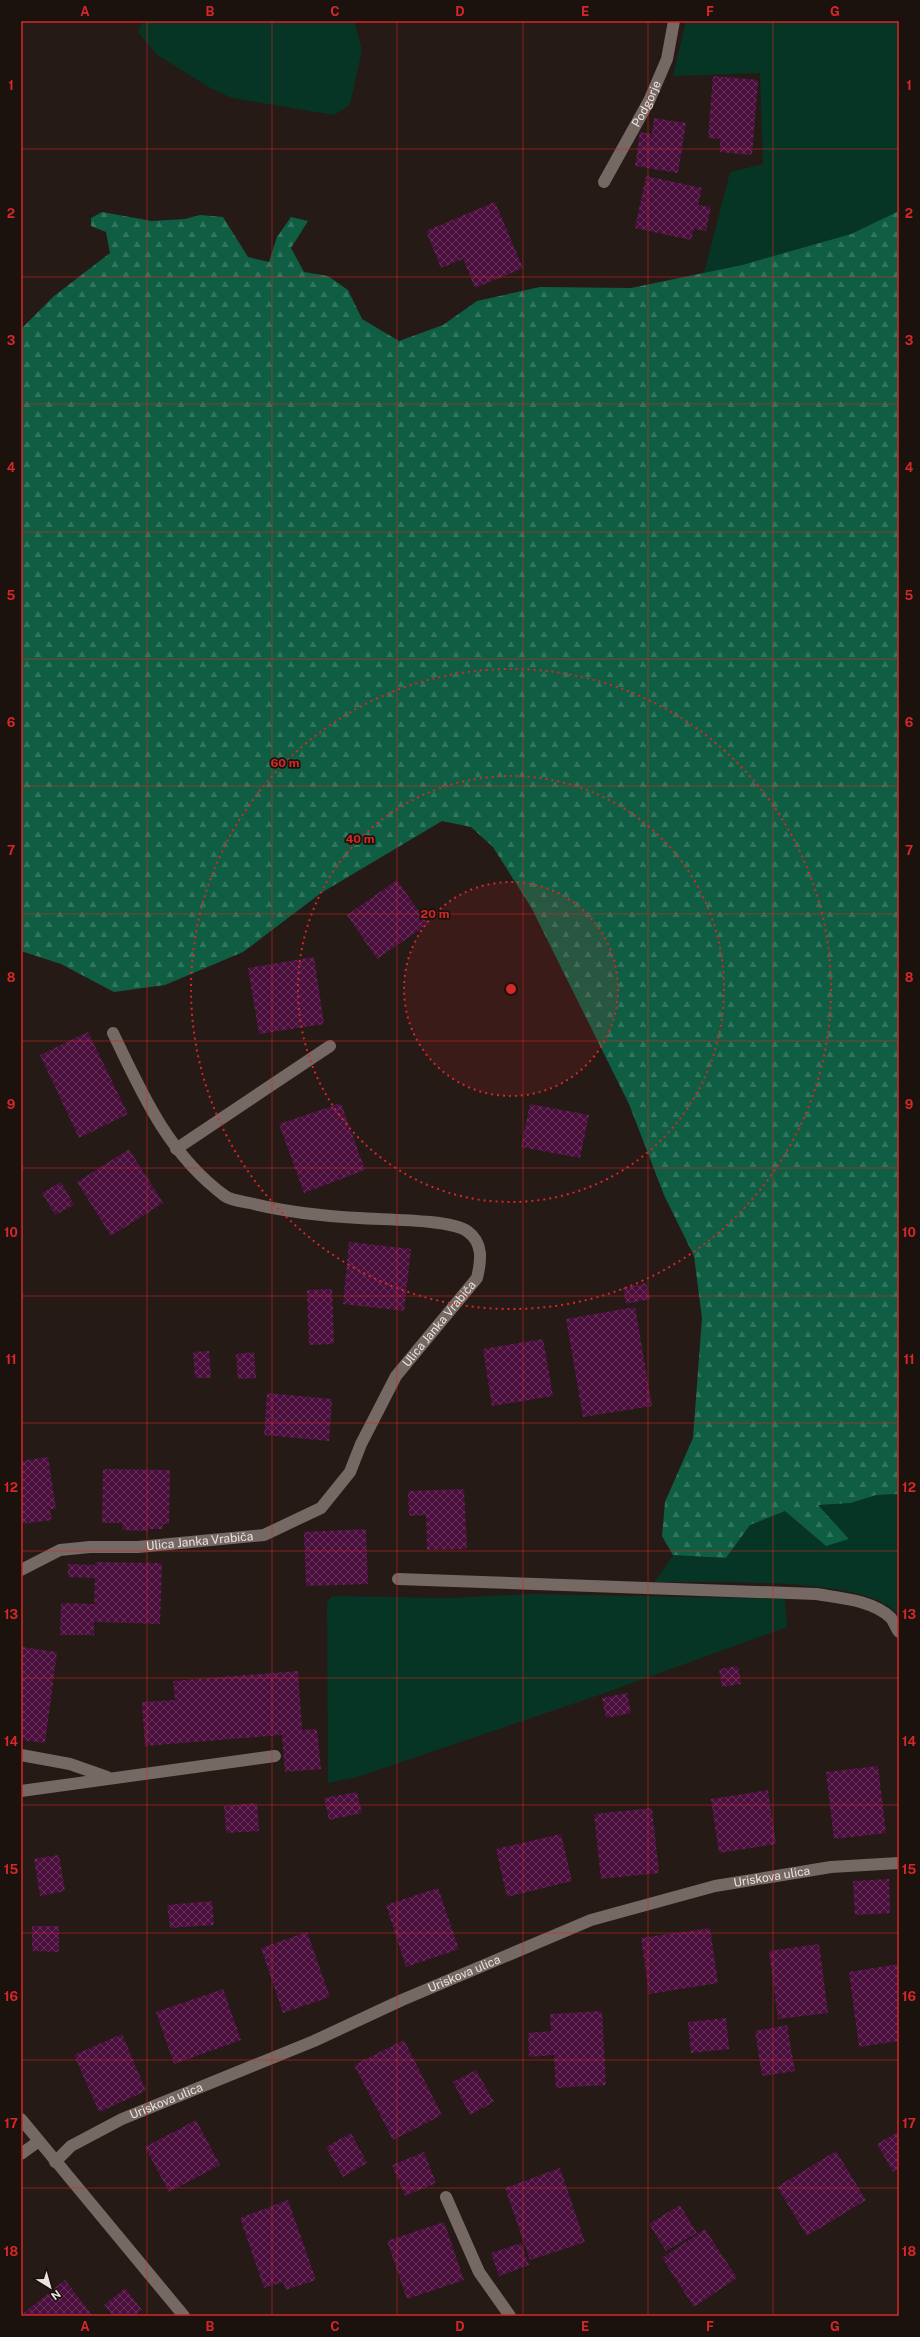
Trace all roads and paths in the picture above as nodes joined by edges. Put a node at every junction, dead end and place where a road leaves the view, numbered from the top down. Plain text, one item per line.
1 (674, 21) edge
2 (604, 182) dead end
3 (113, 1033) dead end
4 (330, 1046) dead end
5 (176, 1149) junction
6 (21, 1570) edge
7 (398, 1579) dead end
8 (899, 1632) edge
9 (21, 1755) edge
10 (275, 1756) dead end
11 (108, 1778) junction
12 (21, 1791) edge
13 (899, 1863) edge
14 (21, 2119) edge
15 (39, 2141) junction
16 (21, 2154) edge
17 (55, 2162) junction
18 (446, 2197) dead end
19 (184, 2316) edge
20 (510, 2316) edge

1 - 2 street, Podgorje
3 - 5 street, Ulica Janka Vrabiča
4 - 5 street
5 - 6 street, Ulica Janka Vrabiča
7 - 8 street
9 - 11 street
10 - 11 street
11 - 12 street
13 - 17 street, Uriskova ulica
14 - 15 street
15 - 16 street
15 - 17 street
17 - 19 street
18 - 20 street

